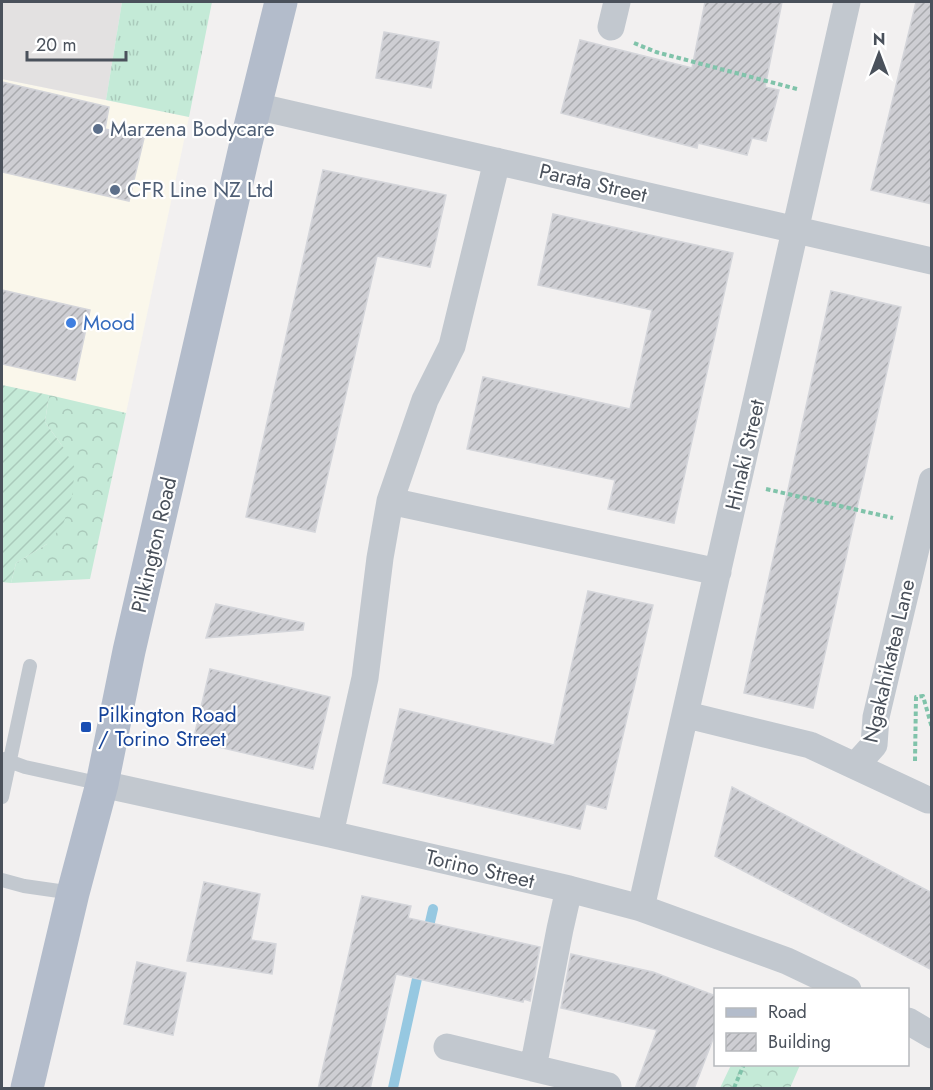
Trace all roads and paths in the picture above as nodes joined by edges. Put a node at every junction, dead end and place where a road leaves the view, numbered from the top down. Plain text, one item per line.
1 (280, 2) edge
2 (847, 2) edge
3 (618, 23) edge
4 (804, 91) dead end
5 (255, 106) junction
6 (497, 161) junction
7 (796, 229) junction
8 (932, 261) edge
9 (932, 481) edge
10 (739, 483) junction
11 (390, 501) junction
12 (893, 518) dead end
13 (718, 572) junction
14 (30, 666) dead end
15 (687, 715) junction
16 (932, 728) edge
17 (6, 760) edge
18 (855, 766) junction
19 (915, 768) dead end
20 (102, 784) junction
21 (2, 797) edge
22 (928, 800) dead end
23 (330, 834) junction
24 (2, 880) edge
25 (569, 889) junction
26 (73, 893) junction
27 (641, 908) junction
28 (844, 988) edge
29 (909, 1022) edge
30 (932, 1035) edge
31 (447, 1047) dead end
32 (744, 1066) edge
33 (533, 1068) junction
34 (608, 1086) dead end
35 (27, 1089) edge
36 (735, 1089) edge

1 - 5 main road, Pilkington Road
2 - 7 street, Hinaki Street
3 - 4 path
5 - 6 street, Parata Street
5 - 20 main road, Pilkington Road
6 - 7 street, Parata Street
6 - 11 street
7 - 8 street, Parata Street
7 - 10 street, Hinaki Street
9 - 18 street, Ngakahikatea Lane
10 - 12 path
10 - 13 street, Hinaki Street
11 - 13 street
11 - 23 street
13 - 15 street, Hinaki Street
14 - 17 lane
15 - 18 street, Ngakahikatea Lane
15 - 27 street, Hinaki Street
16 - 19 path
17 - 20 lane
17 - 21 lane
18 - 22 street, Ngakahikatea Lane
20 - 23 street, Torino Street
20 - 26 main road, Pilkington Road
23 - 25 street, Torino Street
24 - 26 lane
25 - 27 street, Torino Street
25 - 33 street
26 - 35 main road, Pilkington Road
27 - 28 street, Torino Street
29 - 30 street
31 - 33 street
32 - 36 path
33 - 34 street

